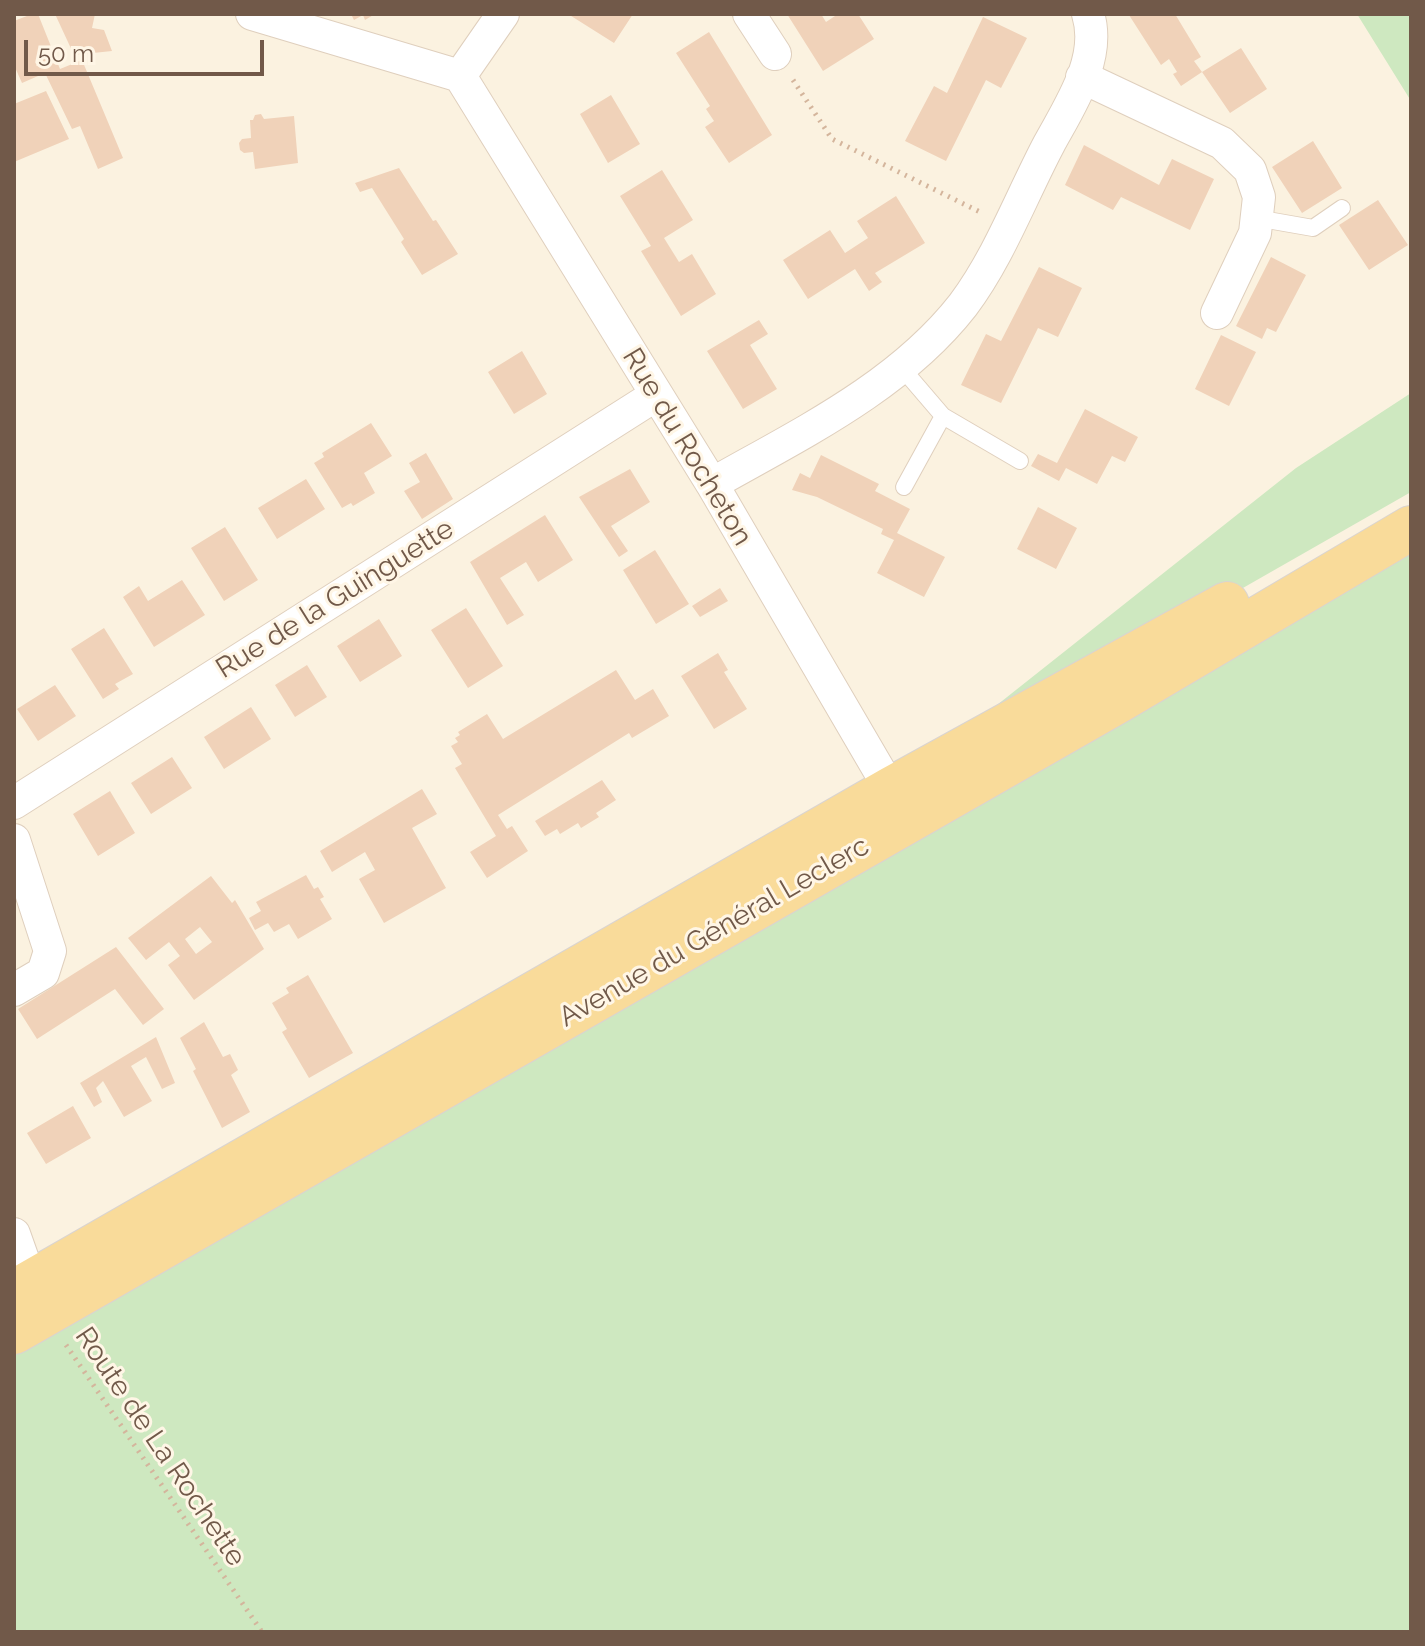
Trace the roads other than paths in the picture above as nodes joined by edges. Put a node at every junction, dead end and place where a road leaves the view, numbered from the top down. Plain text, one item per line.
1 (252, 14) edge
2 (503, 14) edge
3 (749, 14) edge
4 (1088, 14) edge
5 (775, 54) road end
6 (460, 76) junction
7 (1082, 77) junction
8 (1342, 208) dead end
9 (1256, 218) junction
10 (1217, 313) dead end
11 (901, 367) junction
12 (656, 395) junction
13 (943, 416) junction
14 (1020, 461) dead end
15 (712, 484) junction
16 (904, 487) dead end
17 (1411, 501) edge
18 (1411, 528) edge
19 (14, 803) edge
20 (899, 805) junction
21 (14, 840) edge
22 (14, 990) edge
23 (14, 1234) edge
24 (26, 1305) edge

1 - 6 street
2 - 6 street
3 - 5 street
4 - 7 street
6 - 12 street, Rue du Rocheton
7 - 9 street
7 - 11 street
8 - 9 lane
9 - 10 street
11 - 13 lane
11 - 15 street
12 - 15 street, Rue du Rocheton
12 - 19 street, Rue de la Guinguette
13 - 14 lane
13 - 16 lane
15 - 20 street, Rue du Rocheton
17 - 20 main road, Avenue du Général Leclerc
18 - 20 main road, Avenue du Général Leclerc
20 - 24 main road, Avenue du Général Leclerc
21 - 22 street
23 - 24 street

